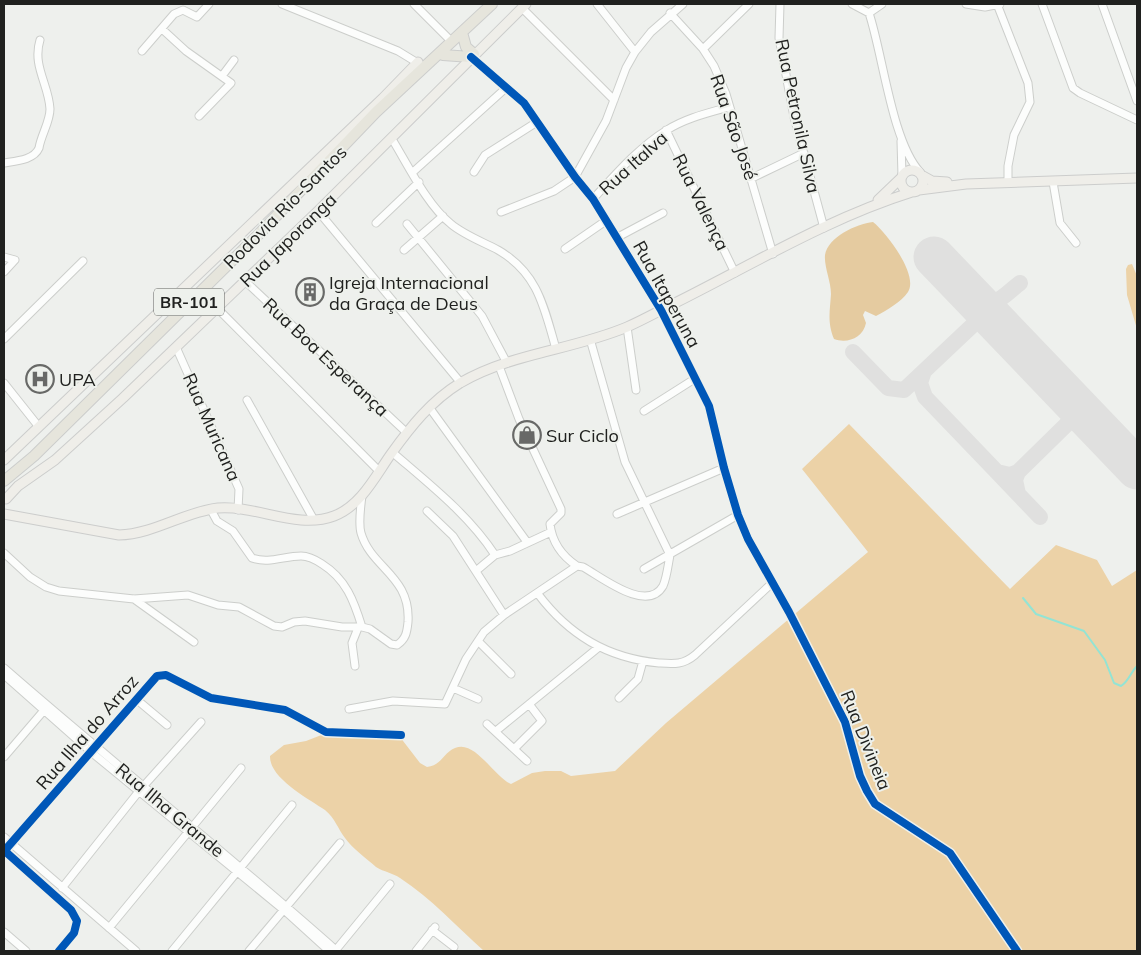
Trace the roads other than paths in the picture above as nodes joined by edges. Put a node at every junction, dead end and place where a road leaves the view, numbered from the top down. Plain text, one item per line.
1 (209, 4) edge
2 (282, 4) edge
3 (408, 4) edge
4 (414, 4) edge
5 (492, 4) edge
6 (498, 4) edge
7 (597, 4) edge
8 (683, 4) edge
9 (749, 4) edge
10 (780, 4) edge
11 (852, 4) edge
12 (882, 4) edge
13 (966, 4) edge
14 (998, 4) edge
15 (1042, 4) edge
16 (1102, 4) edge
17 (524, 6) edge
18 (869, 13) junction
19 (670, 14) junction
20 (424, 15) junction
21 (162, 29) junction
22 (463, 36) junction
23 (448, 39) junction
24 (40, 40) dead end
25 (703, 49) junction
26 (142, 51) dead end
27 (635, 52) junction
28 (441, 53) junction
29 (466, 58) junction
30 (234, 60) dead end
31 (420, 65) junction
32 (222, 76) junction
33 (507, 87) junction
34 (614, 100) junction
35 (1137, 101) edge
36 (729, 107) junction
37 (199, 116) dead end
38 (372, 120) junction
39 (1137, 120) edge
40 (537, 122) junction
41 (666, 130) junction
42 (900, 138) junction
43 (392, 139) junction
44 (804, 153) junction
45 (4, 163) edge
46 (412, 172) junction
47 (474, 172) dead end
48 (921, 174) junction
49 (575, 177) junction
50 (902, 177) junction
51 (752, 178) junction
52 (1137, 178) edge
53 (419, 182) junction
54 (1008, 182) junction
55 (1053, 182) junction
56 (959, 184) junction
57 (916, 191) junction
58 (593, 199) junction
59 (874, 204) junction
60 (318, 211) junction
61 (501, 212) dead end
62 (663, 213) dead end
63 (443, 216) junction
64 (607, 220) junction
65 (376, 223) dead end
66 (407, 224) dead end
67 (824, 228) junction
68 (618, 237) junction
69 (418, 238) junction
70 (1076, 243) dead end
71 (565, 249) dead end
72 (404, 250) dead end
73 (773, 254) junction
74 (4, 257) edge
75 (83, 262) dead end
76 (4, 272) edge
77 (735, 273) junction
78 (245, 281) junction
79 (216, 308) junction
80 (661, 310) junction
81 (627, 327) junction
82 (4, 339) edge
83 (590, 339) junction
84 (176, 346) junction
85 (556, 349) junction
86 (503, 364) junction
87 (696, 378) junction
88 (461, 383) junction
89 (4, 384) edge
90 (636, 390) dead end
91 (247, 400) dead end
92 (429, 407) junction
93 (644, 411) dead end
94 (39, 427) junction
95 (407, 433) junction
96 (392, 452) junction
97 (4, 460) edge
98 (724, 468) junction
99 (379, 471) junction
100 (4, 481) edge
101 (362, 495) junction
102 (646, 504) junction
103 (7, 506) edge
104 (211, 510) junction
105 (238, 510) junction
106 (427, 511) dead end
107 (617, 514) dead end
108 (738, 515) junction
109 (314, 520) junction
110 (551, 532) junction
111 (527, 542) junction
112 (4, 553) edge
113 (670, 555) junction
114 (495, 556) junction
115 (577, 566) junction
116 (644, 569) dead end
117 (476, 571) junction
118 (771, 584) junction
119 (538, 594) junction
120 (134, 599) junction
121 (504, 615) junction
122 (360, 627) junction
123 (478, 641) junction
124 (194, 642) dead end
125 (599, 647) junction
126 (643, 661) junction
127 (355, 666) dead end
128 (4, 668) edge
129 (511, 674) dead end
130 (4, 675) edge
131 (453, 688) junction
132 (619, 698) dead end
133 (136, 699) junction
134 (478, 699) dead end
135 (529, 704) junction
136 (46, 708) junction
137 (349, 709) dead end
138 (201, 722) dead end
139 (487, 724) dead end
140 (167, 725) dead end
141 (496, 731) junction
142 (401, 735) dead end
143 (514, 749) junction
144 (93, 750) junction
145 (4, 757) edge
146 (527, 761) dead end
147 (241, 768) dead end
148 (142, 788) junction
149 (292, 805) dead end
150 (191, 831) junction
151 (4, 838) edge
152 (10, 843) junction
153 (340, 843) dead end
154 (238, 870) junction
155 (390, 884) dead end
156 (62, 888) junction
157 (286, 909) junction
158 (109, 928) junction
159 (4, 932) edge
160 (454, 947) dead end
161 (419, 950) edge
162 (26, 951) edge
163 (59, 951) edge
164 (136, 951) edge
165 (172, 951) edge
166 (249, 951) edge
167 (334, 951) edge
168 (1017, 951) edge

1 - 21 street
2 - 31 street
3 - 20 street
4 - 20 street
5 - 23 highway, Rodovia Rio-Santos / BR-101
6 - 22 highway, Rodovia Rio-Santos / BR-101
7 - 27 street
8 - 19 street
9 - 25 street
10 - 44 street, Rua Petronila Silva
11 - 18 street
12 - 18 street
13 - 14 street
14 - 54 street
15 - 39 street
16 - 35 street
17 - 29 main road, Rua Japoranga
17 - 34 street
18 - 42 street
19 - 25 street, Rua São José
19 - 27 street
20 - 23 street
21 - 26 street
21 - 32 street
22 - 28 highway, Rodovia Rio-Santos / BR-101
22 - 29 highway
23 - 28 highway, Rodovia Rio-Santos / BR-101
24 - 45 street
25 - 36 street, Rua São José
27 - 34 street
28 - 29 highway
28 - 31 highway, Rodovia Rio-Santos
28 - 38 highway, Rodovia Rio-Santos / BR-101
29 - 33 street, Rua Itaperuna
29 - 43 main road, Rua Japoranga
30 - 32 street
31 - 38 highway, Rodovia Rio-Santos / BR-101
31 - 94 main road
32 - 37 street
33 - 40 street, Rua Itaperuna
33 - 46 street
34 - 49 street
36 - 41 street, Rua Italva
36 - 51 street, Rua São José
38 - 100 highway, Rodovia Rio-Santos / BR-101
40 - 47 street
40 - 49 street, Rua Itaperuna
41 - 58 street, Rua Italva
41 - 77 street, Rua Valença
42 - 48 street
42 - 50 street
43 - 46 street
43 - 60 main road, Rua Japoranga
44 - 51 street
44 - 67 street, Rua Petronila Silva
46 - 53 street
48 - 50 main road
48 - 56 main road
48 - 57 main road
49 - 58 street, Rua Itaperuna
49 - 61 street
50 - 57 main road
50 - 59 main road
51 - 73 street, Rua São José
52 - 55 main road
53 - 63 street
53 - 65 street
54 - 55 main road
54 - 56 main road
55 - 70 street
56 - 57 main road
57 - 59 main road
58 - 64 street, Rua Itaperuna
59 - 67 main road
60 - 78 main road, Rua Japoranga
60 - 88 street
62 - 68 street
63 - 69 street
63 - 85 street
64 - 68 street, Rua Itaperuna
64 - 71 street
66 - 69 street
67 - 73 main road
68 - 80 street, Rua Itaperuna
69 - 72 street
69 - 86 street
73 - 77 main road
74 - 76 street
75 - 82 street
77 - 80 main road
78 - 79 main road, Rua Japoranga
78 - 95 street, Rua Boa Esperança
79 - 84 main road, Rua Japoranga
79 - 99 street
80 - 81 main road
80 - 87 street, Rua Itaperuna
81 - 83 main road
81 - 90 street
83 - 85 main road
83 - 102 street
84 - 103 main road, Rua Japoranga
84 - 105 street, Rua Muricana
85 - 86 main road
86 - 88 main road
86 - 110 street
87 - 93 street
87 - 98 street, Rua Itaperuna
88 - 92 main road
89 - 94 street
91 - 109 street
92 - 95 main road
92 - 111 street
94 - 97 main road
95 - 96 main road
96 - 99 main road
96 - 114 street
98 - 102 street
98 - 108 street, Rua Itaperuna
99 - 101 main road
101 - 109 main road
101 - 122 street
102 - 107 street
102 - 113 street
103 - 104 main road
104 - 105 main road
104 - 122 street
105 - 109 main road
106 - 117 street
108 - 113 street
108 - 118 street, Rua Itaperuna
110 - 111 street
110 - 115 street
111 - 114 street
112 - 120 street
113 - 115 street
113 - 116 street
114 - 117 street
115 - 119 street
117 - 121 street
118 - 126 street
118 - 168 street, Rua Divineia
119 - 121 street
119 - 125 street
120 - 122 street
120 - 124 street
121 - 123 street
122 - 127 street
123 - 129 street
123 - 131 street
125 - 126 street
125 - 135 street
126 - 132 street
128 - 136 street, Rua Ilha Grande
130 - 136 street, Rua Ilha Grande
131 - 134 street
131 - 137 street
133 - 140 street
133 - 142 street, Rua Ilha do Arroz
133 - 144 street, Rua Ilha do Arroz
135 - 141 street
135 - 143 street
136 - 144 street, Rua Ilha Grande
136 - 145 street
138 - 148 street
139 - 141 street
141 - 143 street
143 - 146 street
144 - 148 street, Rua Ilha Grande
144 - 152 street, Rua Ilha do Arroz
147 - 150 street
148 - 150 street, Rua Ilha Grande
148 - 156 street
149 - 154 street
150 - 154 street, Rua Ilha Grande
150 - 158 street
151 - 152 street
152 - 156 street
152 - 163 street
153 - 157 street
154 - 157 street, Rua Ilha Grande
154 - 165 street
155 - 167 street
156 - 158 street
157 - 166 street
157 - 167 street, Rua Ilha Grande
158 - 164 street
159 - 162 street
160 - 161 street

